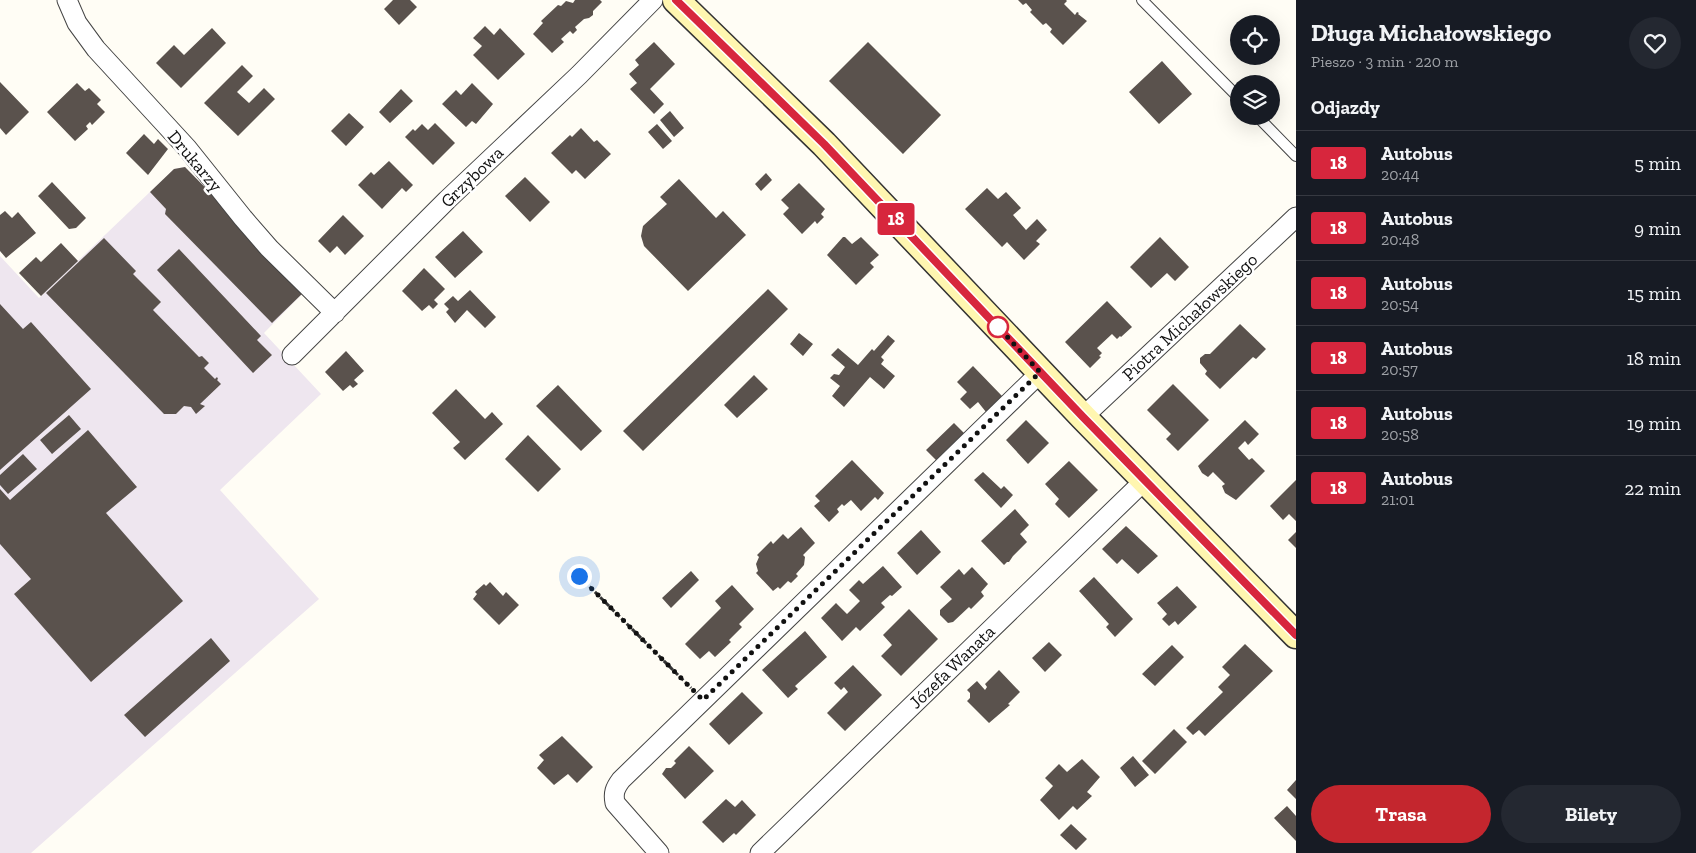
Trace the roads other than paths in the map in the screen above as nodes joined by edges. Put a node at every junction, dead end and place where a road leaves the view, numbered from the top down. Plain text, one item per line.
1 (67, 0) edge
2 (653, 0) edge
3 (676, 0) edge
4 (1142, 0) edge
5 (1230, 89) edge
6 (1266, 125) edge
7 (1296, 156) edge
8 (1296, 217) edge
9 (335, 313) junction
10 (292, 355) dead end
11 (1040, 372) junction
12 (1083, 417) junction
13 (1144, 481) junction
14 (1296, 635) edge
15 (659, 853) edge
16 (760, 853) edge

1 - 9 street, Drukarzy
2 - 9 street, Grzybowa
3 - 11 street
4 - 5 lane
6 - 7 lane
8 - 12 street, Piotra Michałowskiego
9 - 10 street, Grzybowa
11 - 12 street
11 - 15 street
12 - 13 street
13 - 14 street
13 - 16 street, Józefa Wanata

